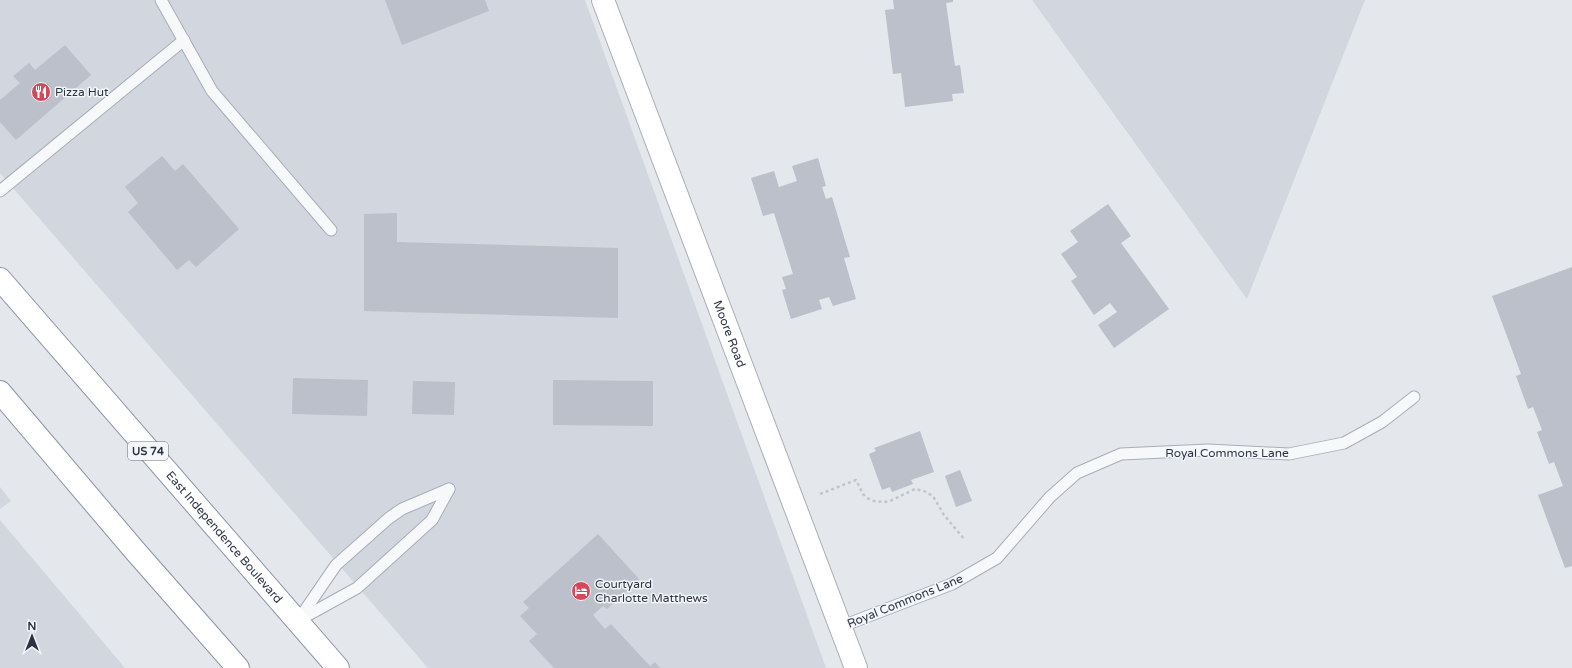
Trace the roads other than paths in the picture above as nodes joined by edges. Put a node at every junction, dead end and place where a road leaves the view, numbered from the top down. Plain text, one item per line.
1 (161, 0) edge
2 (603, 0) edge
3 (184, 40) junction
4 (0, 191) edge
5 (331, 230) dead end
6 (0, 279) edge
7 (0, 392) edge
8 (1414, 397) dead end
9 (297, 622) junction
10 (840, 627) junction
11 (238, 668) edge
12 (338, 668) edge
13 (856, 668) edge

1 - 3 lane
2 - 10 main road, Moore Road
3 - 4 lane
3 - 5 lane
6 - 9 main road, East Independence Boulevard / US 74
7 - 11 main road
8 - 10 lane, Royal Commons Lane
9 - 9 lane
9 - 12 main road, East Independence Boulevard / US 74
10 - 13 main road, Moore Road

